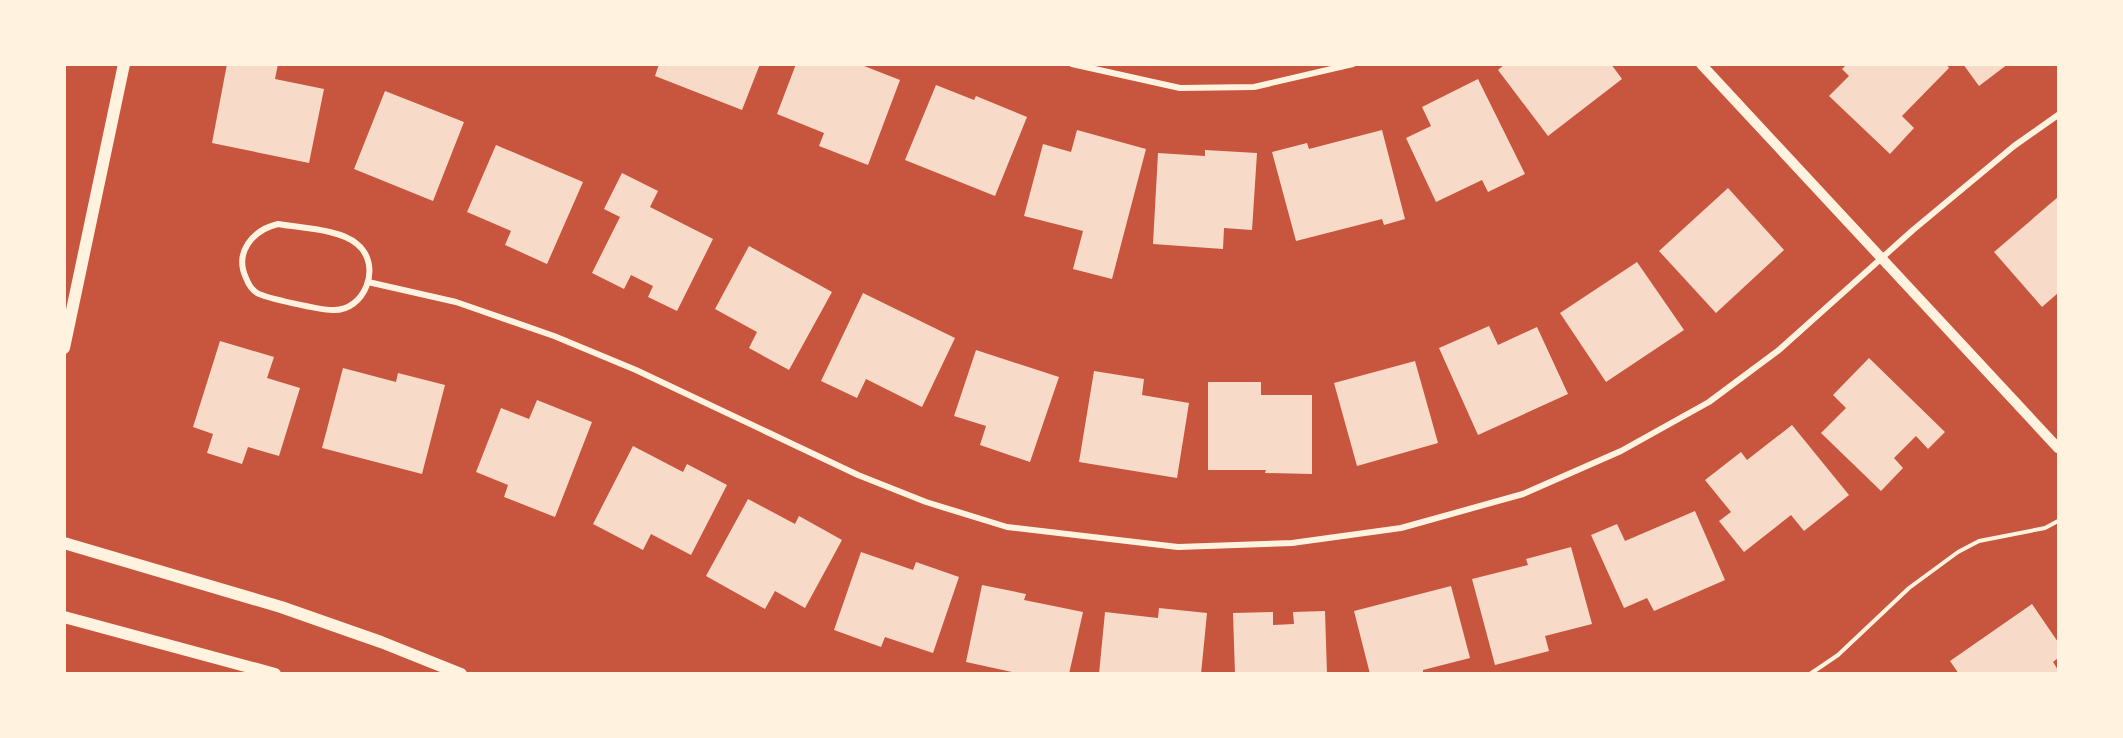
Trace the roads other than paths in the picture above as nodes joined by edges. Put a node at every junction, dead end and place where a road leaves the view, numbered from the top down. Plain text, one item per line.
1 (124, 64) edge
2 (1072, 64) edge
3 (1353, 64) edge
4 (1701, 64) edge
5 (2058, 115) edge
6 (1882, 259) junction
7 (368, 282) junction
8 (64, 348) edge
9 (2058, 448) edge
10 (64, 543) edge
11 (64, 617) edge
12 (275, 674) edge
13 (461, 674) edge

1 - 8 main road
2 - 3 street
4 - 6 street
5 - 6 street
6 - 7 street
6 - 9 street
7 - 7 street
10 - 13 main road
11 - 12 main road

